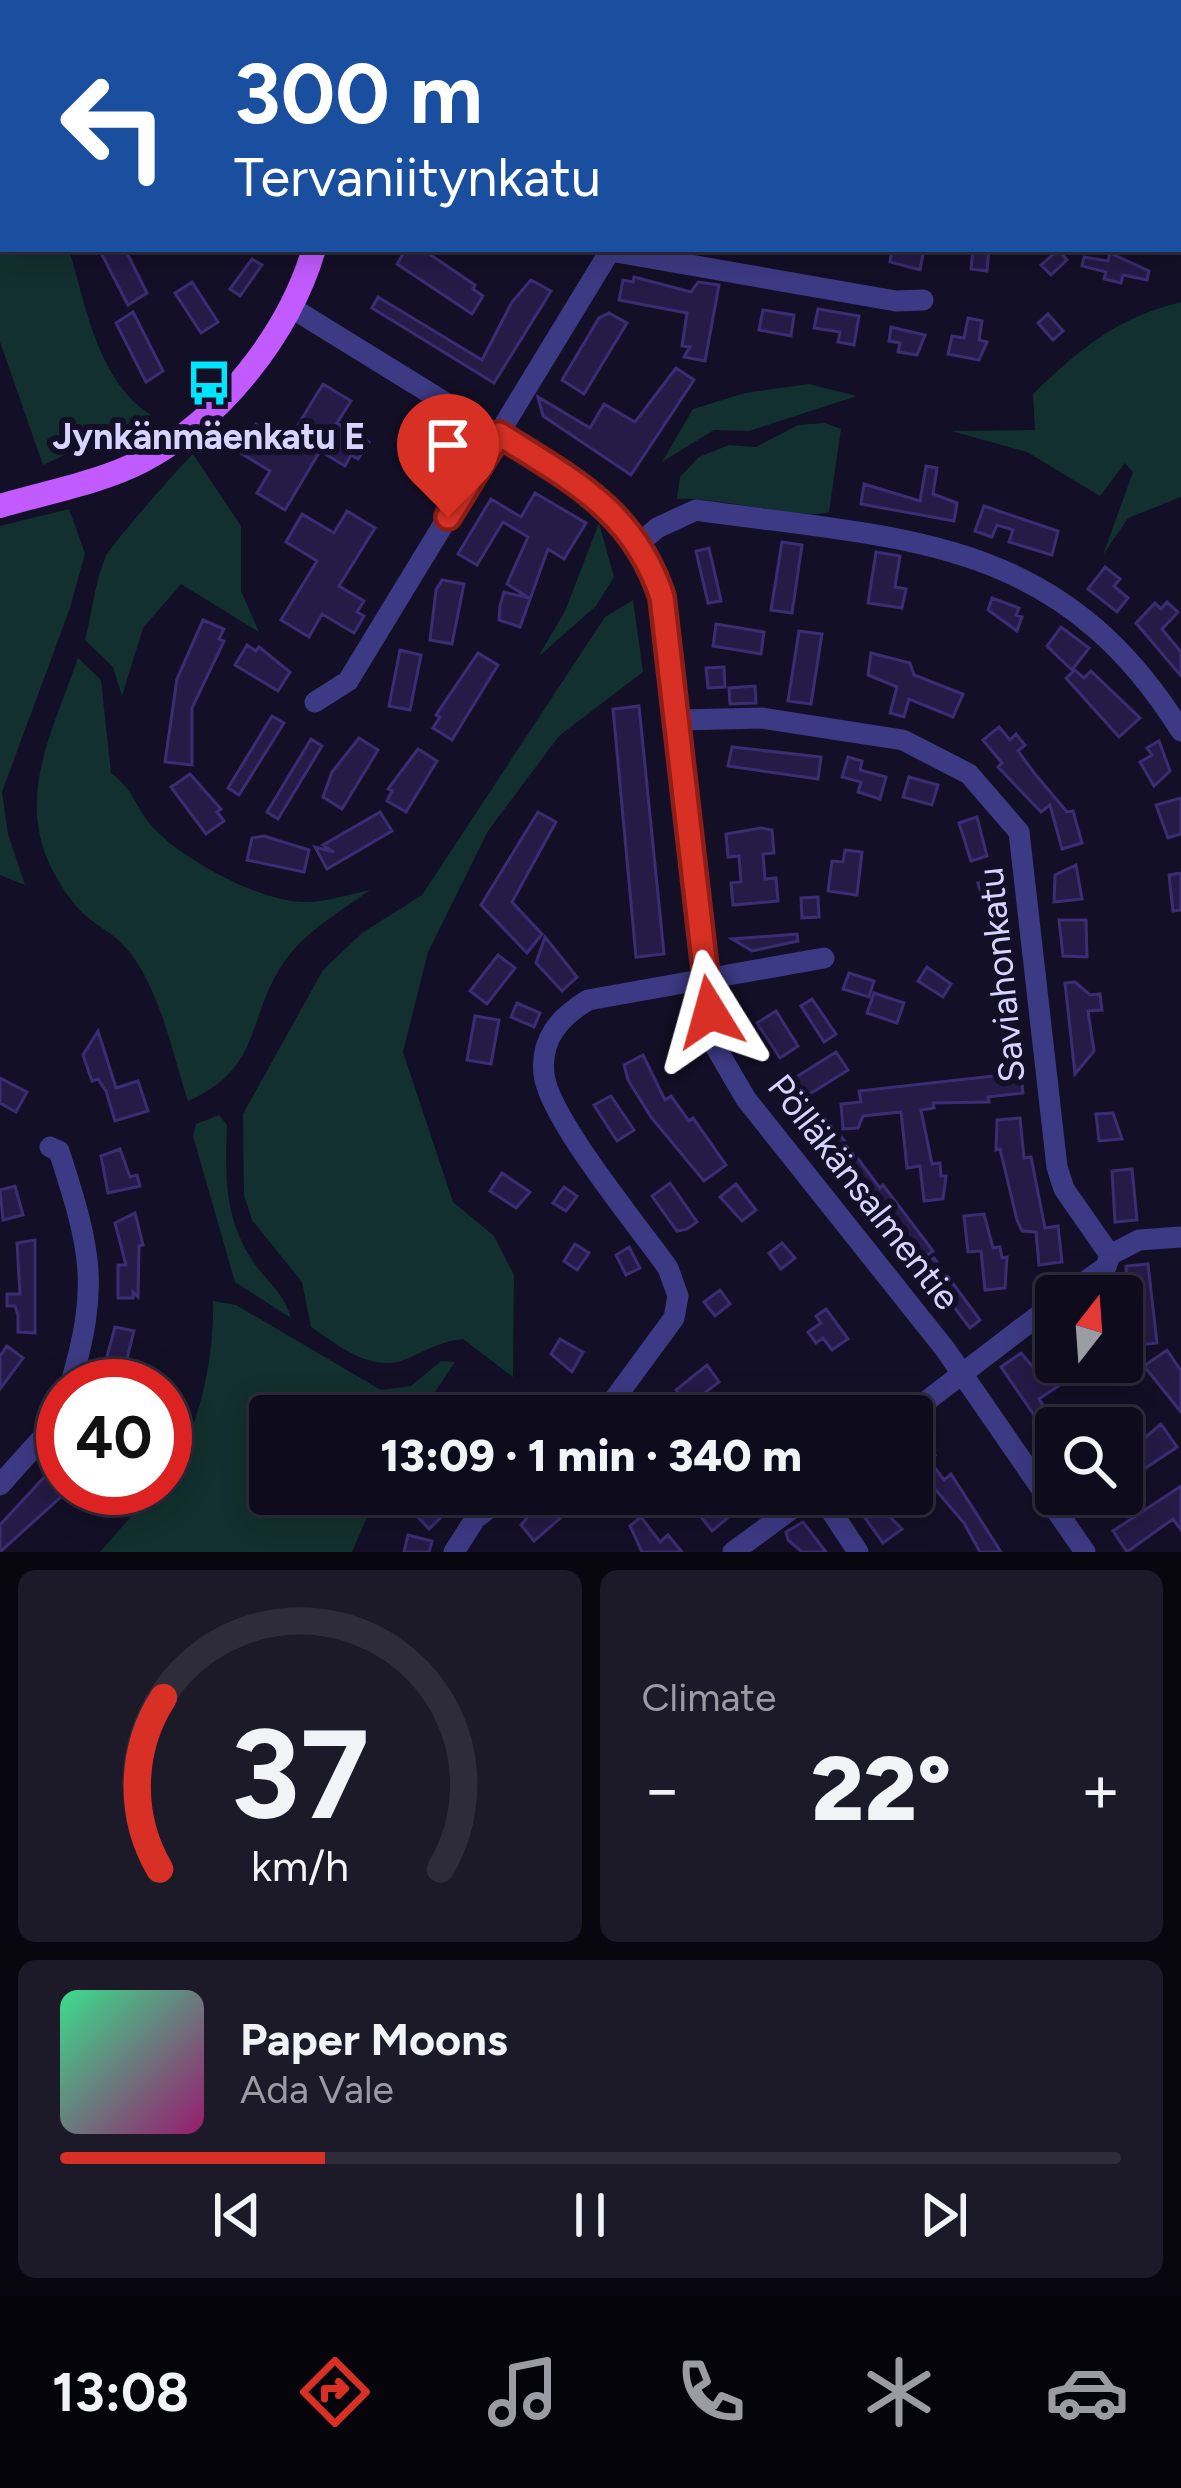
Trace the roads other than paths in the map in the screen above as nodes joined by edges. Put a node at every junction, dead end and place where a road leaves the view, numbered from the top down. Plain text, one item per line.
1 (313, 252) edge
2 (608, 252) edge
3 (622, 252) edge
4 (752, 252) edge
5 (749, 272) junction
6 (923, 300) dead end
7 (292, 308) junction
8 (499, 434) junction
9 (0, 506) edge
10 (640, 543) junction
11 (315, 702) dead end
12 (680, 720) junction
13 (1181, 731) edge
14 (824, 958) dead end
15 (704, 979) junction
16 (50, 1147) dead end
17 (1181, 1237) edge
18 (1110, 1255) junction
19 (1094, 1275) edge
20 (1035, 1317) edge
21 (78, 1359) edge
22 (959, 1371) junction
23 (617, 1395) edge
24 (931, 1395) edge
25 (36, 1445) edge
26 (0, 1486) edge
27 (480, 1515) edge
28 (786, 1515) edge
29 (831, 1515) edge
30 (454, 1552) edge
31 (733, 1552) edge
32 (858, 1552) edge
33 (1084, 1552) edge

1 - 7 main road
2 - 8 street
3 - 5 street
4 - 5 street
5 - 6 street
7 - 8 street, Pölläkänsalmentie
7 - 9 main road
8 - 10 street, Pölläkänsalmentie
8 - 11 street
10 - 12 street, Pölläkänsalmentie
10 - 13 street
12 - 15 street, Pölläkänsalmentie
12 - 18 street, Saviahonkatu
14 - 15 street
15 - 22 street, Pölläkänsalmentie
15 - 23 street
16 - 21 street
17 - 18 street
18 - 19 street
20 - 22 street
22 - 24 street
22 - 33 street, Pölläkänsalmentie
25 - 26 street
27 - 30 street
28 - 31 street
29 - 32 street

